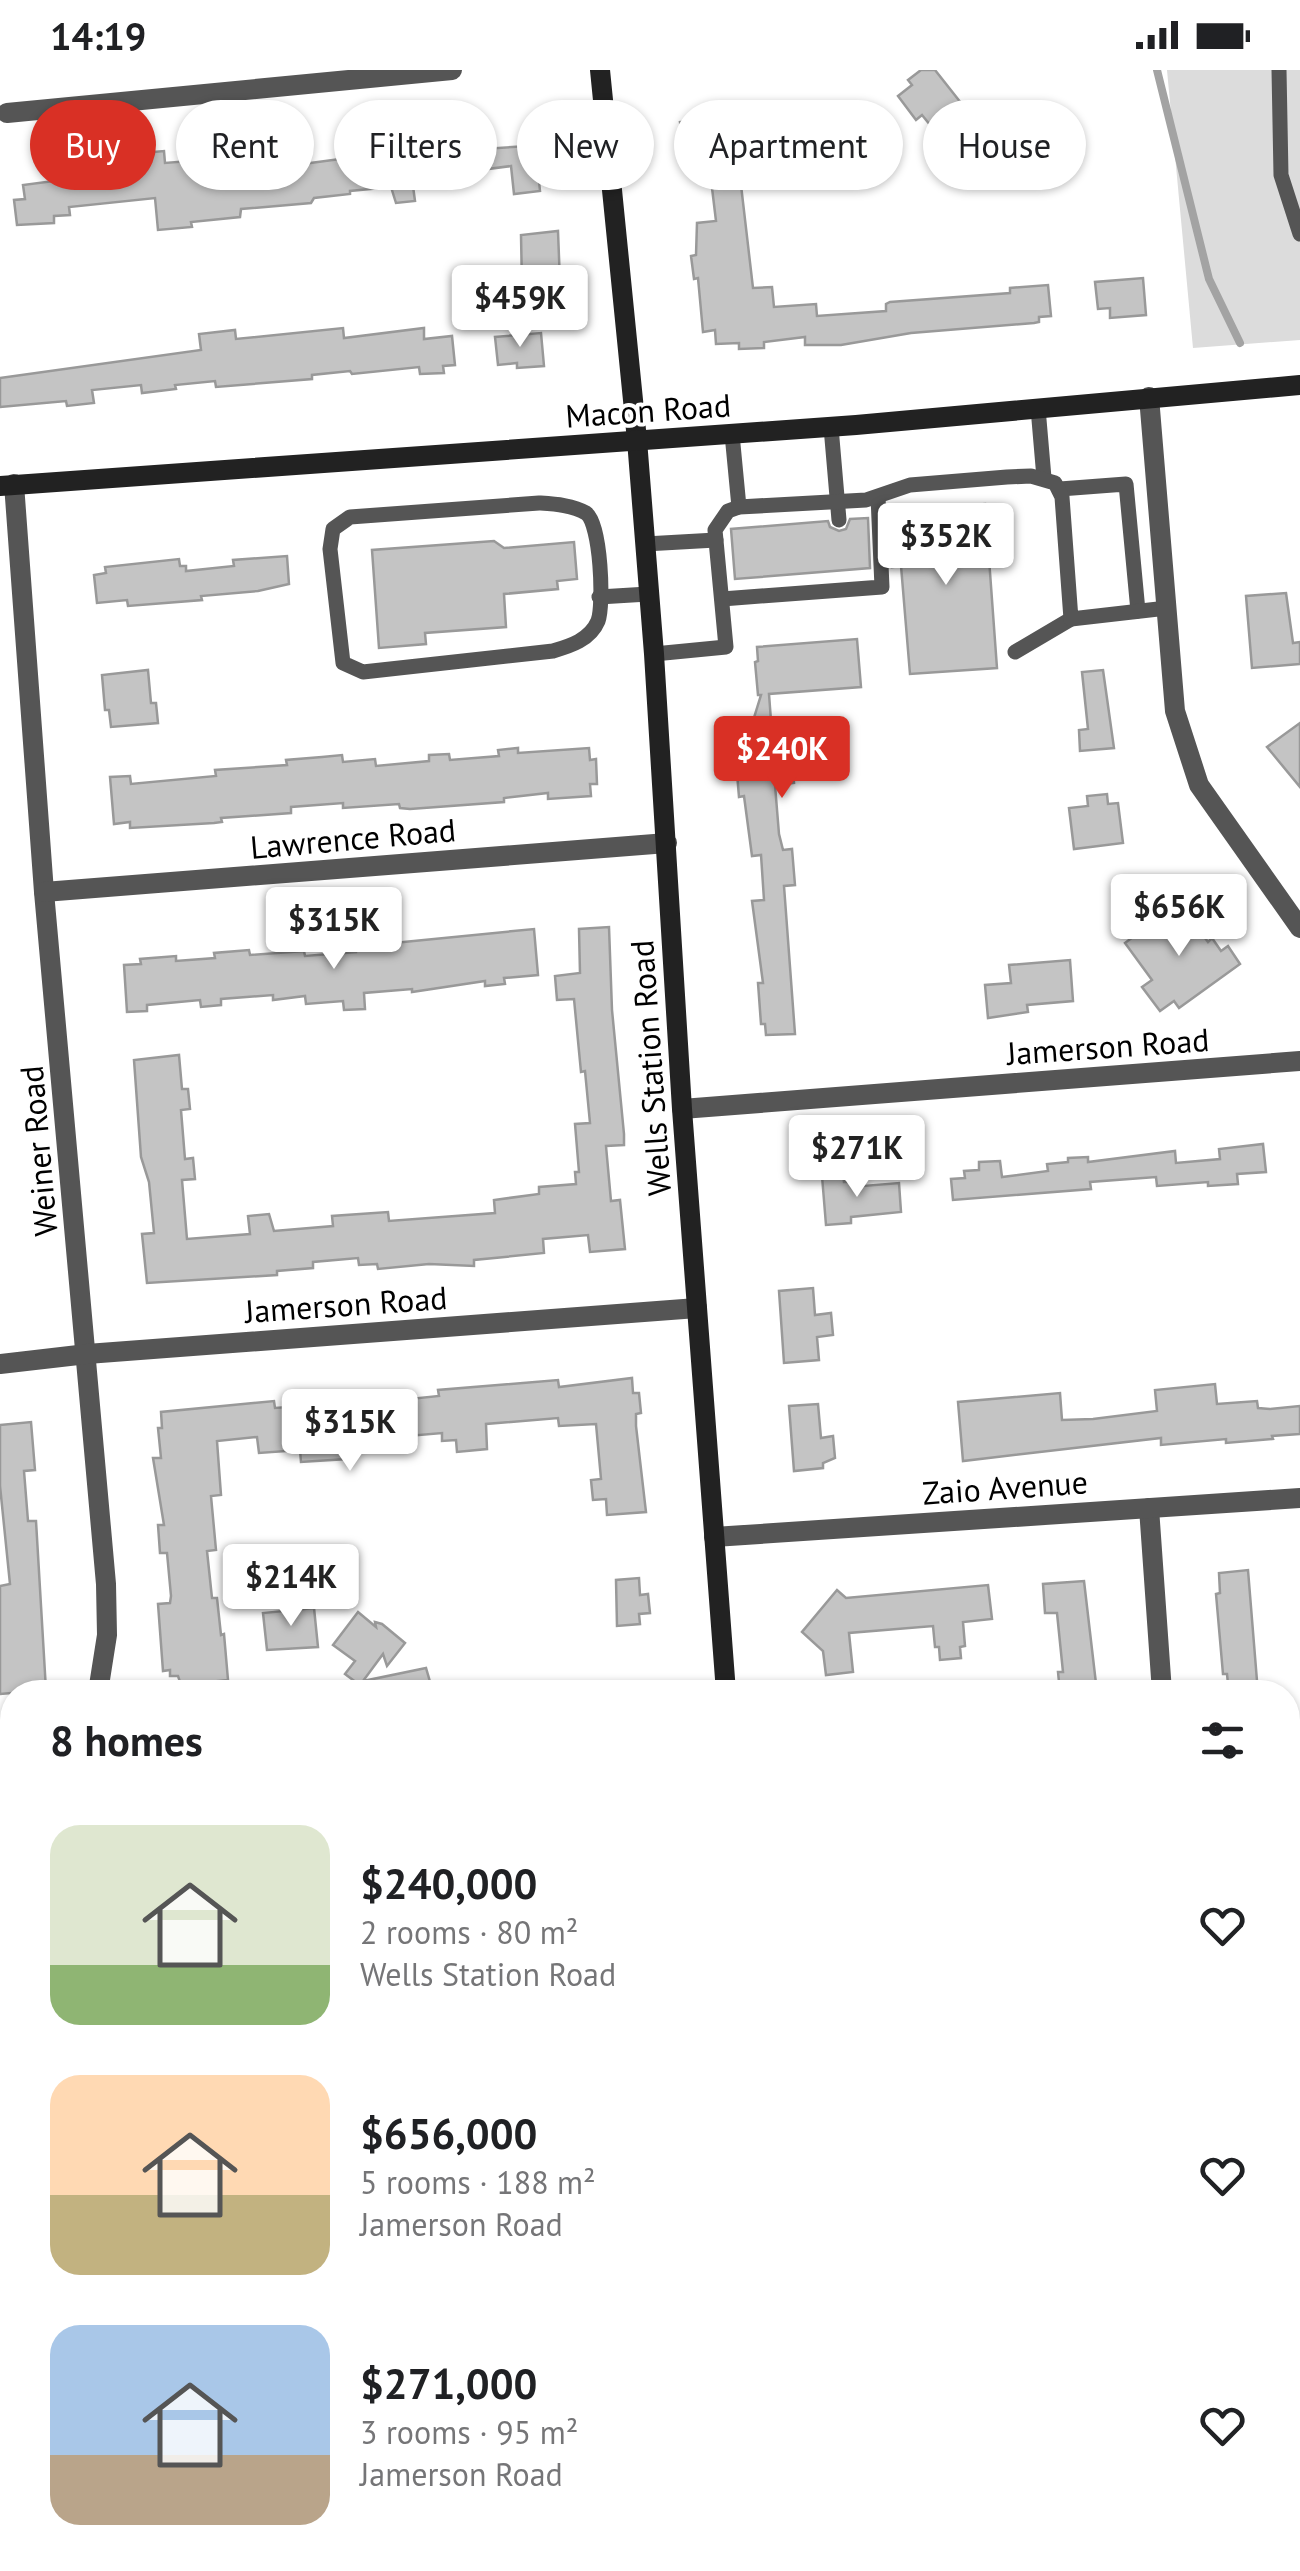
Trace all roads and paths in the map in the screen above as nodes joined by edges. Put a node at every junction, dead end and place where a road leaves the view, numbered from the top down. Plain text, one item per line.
1 (452, 70) edge
2 (600, 70) edge
3 (1279, 70) edge
4 (7, 113) dead end
5 (1300, 234) edge
6 (1300, 385) edge
7 (1148, 397) junction
8 (1038, 408) junction
9 (831, 427) junction
10 (732, 434) junction
11 (637, 440) junction
12 (1044, 478) junction
13 (7, 485) edge
14 (1060, 489) junction
15 (878, 497) junction
16 (837, 502) junction
17 (797, 504) junction
18 (760, 506) junction
19 (739, 507) junction
20 (839, 520) dead end
21 (798, 523) dead end
22 (761, 526) dead end
23 (716, 540) junction
24 (645, 544) junction
25 (842, 570) dead end
26 (802, 574) dead end
27 (766, 576) dead end
28 (844, 590) junction
29 (648, 594) junction
30 (803, 594) junction
31 (768, 596) junction
32 (599, 598) junction
33 (722, 600) junction
34 (1166, 608) junction
35 (1138, 611) junction
36 (1071, 619) junction
37 (1015, 652) dead end
38 (654, 654) junction
39 (667, 843) junction
40 (44, 892) junction
41 (1300, 928) edge
42 (1300, 1061) edge
43 (682, 1110) junction
44 (696, 1308) junction
45 (87, 1354) junction
46 (0, 1364) edge
47 (1300, 1498) edge
48 (1149, 1508) junction
49 (714, 1537) junction
50 (100, 1680) edge
51 (725, 1680) edge
52 (1161, 1680) edge

1 - 4 street
2 - 11 street, Wells Station Road
3 - 5 lane
6 - 7 street, Macon Road
7 - 8 street, Macon Road
7 - 34 street
8 - 9 street, Macon Road
8 - 12 lane
9 - 10 street, Macon Road
9 - 16 lane
10 - 11 street, Macon Road
10 - 19 lane
11 - 13 street, Macon Road
11 - 24 street, Wells Station Road
12 - 14 lane
12 - 15 lane
13 - 40 street, Weiner Road
14 - 35 lane
14 - 36 lane
15 - 16 lane
15 - 28 lane
16 - 17 lane
16 - 20 lane
17 - 18 lane
17 - 21 lane
18 - 19 lane
18 - 22 lane
19 - 23 lane
23 - 24 lane
23 - 33 lane
24 - 29 street, Wells Station Road
25 - 28 lane
26 - 30 lane
27 - 31 lane
28 - 30 lane
29 - 32 lane
29 - 38 street, Wells Station Road
30 - 31 lane
31 - 33 lane
32 - 32 lane
33 - 38 lane
34 - 35 lane
34 - 41 street
35 - 36 lane
36 - 37 lane
38 - 39 street, Wells Station Road
39 - 40 street, Lawrence Road
39 - 43 street, Wells Station Road
40 - 45 street, Weiner Road
42 - 43 street, Jamerson Road
43 - 44 street, Wells Station Road
44 - 45 street, Jamerson Road
44 - 49 street, Wells Station Road
45 - 46 street, Jamerson Road
45 - 50 street, Weiner Road
47 - 48 street, Zaio Avenue
48 - 49 street, Zaio Avenue
48 - 52 street
49 - 51 street, Wells Station Road

